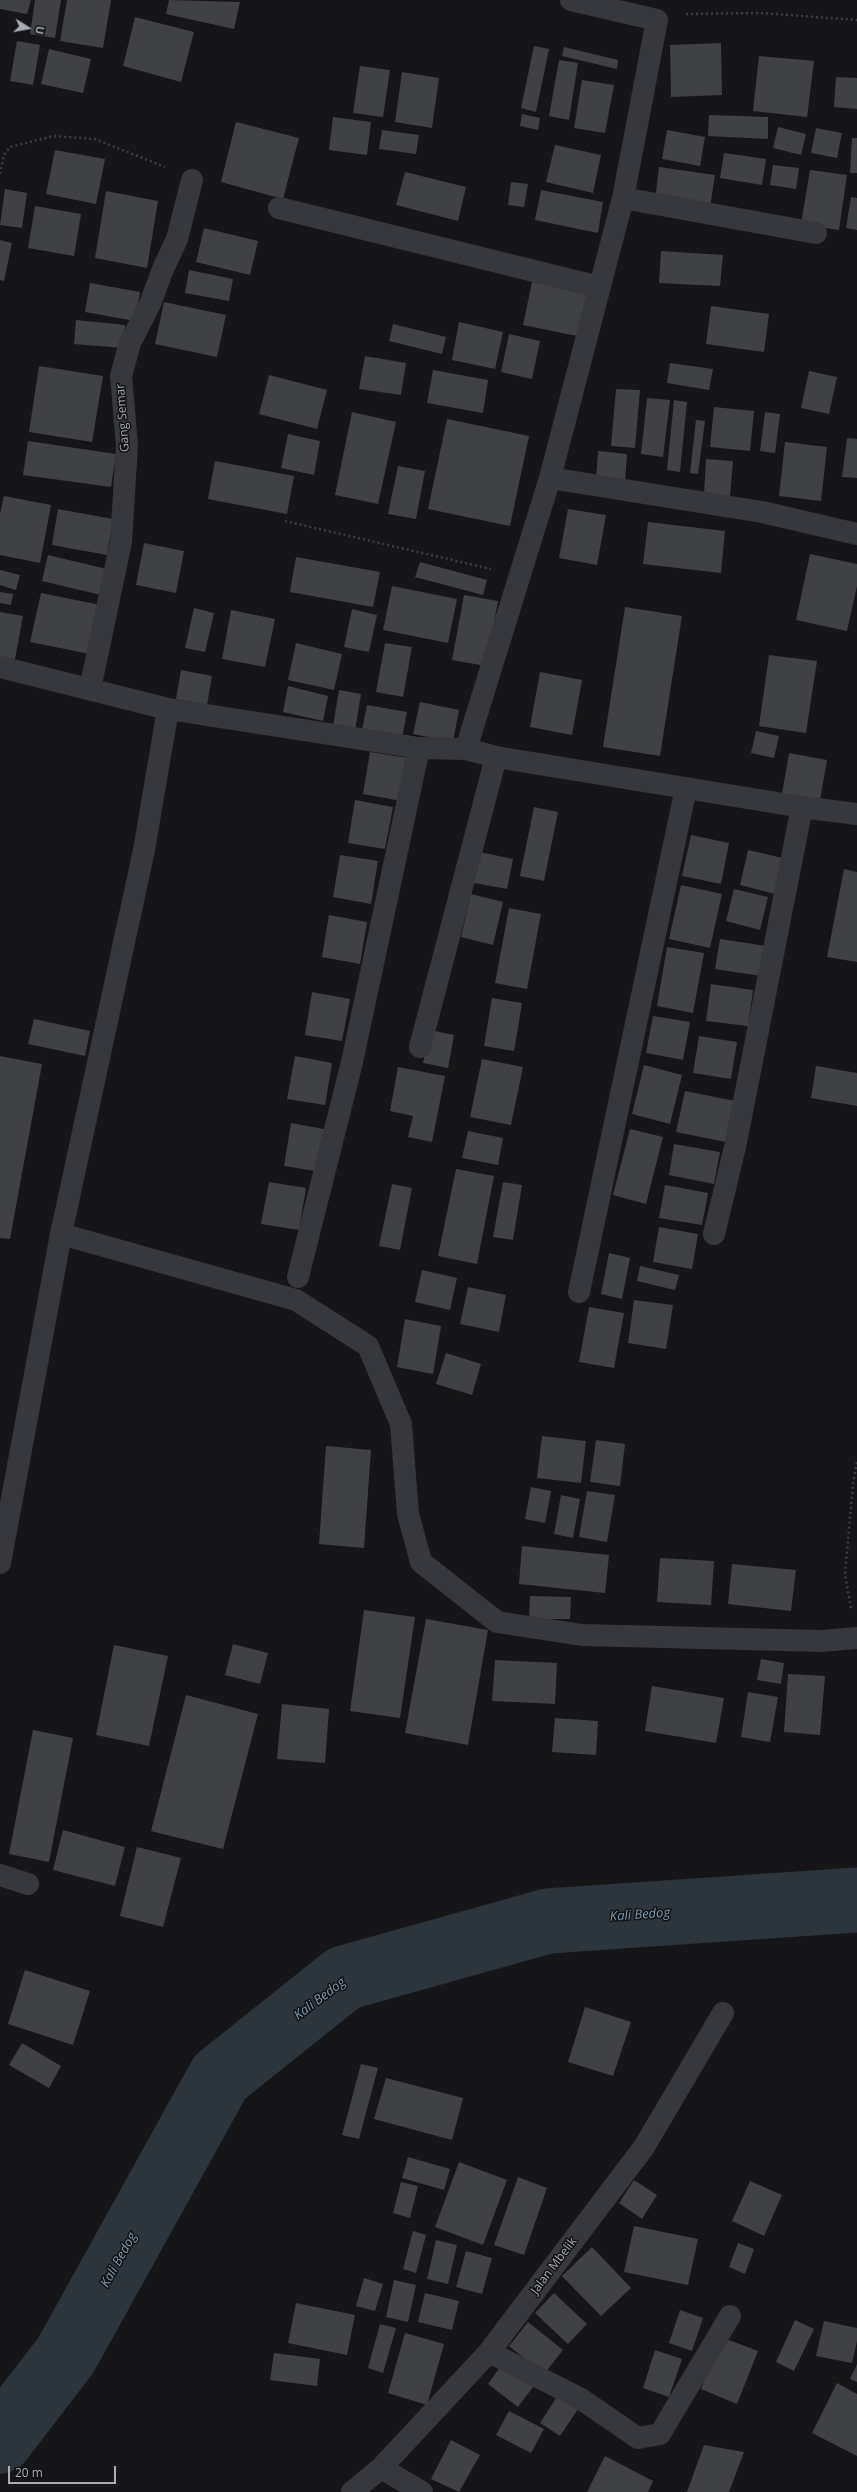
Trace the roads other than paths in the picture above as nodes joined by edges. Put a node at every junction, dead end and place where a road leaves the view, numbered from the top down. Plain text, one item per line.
1 (571, 0) edge
2 (192, 180) road end
3 (623, 198) junction
4 (280, 208) dead end
5 (816, 233) dead end
6 (599, 287) junction
7 (550, 478) junction
8 (857, 534) edge
9 (0, 667) edge
10 (90, 689) junction
11 (168, 709) junction
12 (419, 748) junction
13 (466, 749) junction
14 (496, 757) junction
15 (686, 788) junction
16 (802, 807) junction
17 (857, 814) edge
18 (420, 1047) dead end
19 (61, 1234) junction
20 (714, 1234) dead end
21 (298, 1277) dead end
22 (580, 1292) dead end
23 (0, 1563) edge
24 (857, 1638) edge
25 (0, 1875) edge
26 (28, 1884) dead end
27 (723, 2013) dead end
28 (730, 2316) dead end
29 (488, 2352) junction
30 (381, 2468) junction
31 (352, 2492) edge
32 (422, 2492) edge

1 - 3 street
2 - 10 street, Gang Semar
3 - 5 street
3 - 6 street
4 - 6 street
6 - 7 street
7 - 8 street
7 - 13 street
9 - 10 street
10 - 11 street
11 - 12 street
11 - 19 street
12 - 13 street
12 - 21 street
13 - 14 street
14 - 15 street
14 - 18 street
15 - 16 street
15 - 22 street
16 - 17 street
16 - 20 street
19 - 23 street
19 - 24 street
25 - 26 street
27 - 29 street, Jalan Mbelik
28 - 29 street
29 - 30 street, Jalan Mbelik
30 - 31 street, Jalan Mbelik
30 - 32 street

